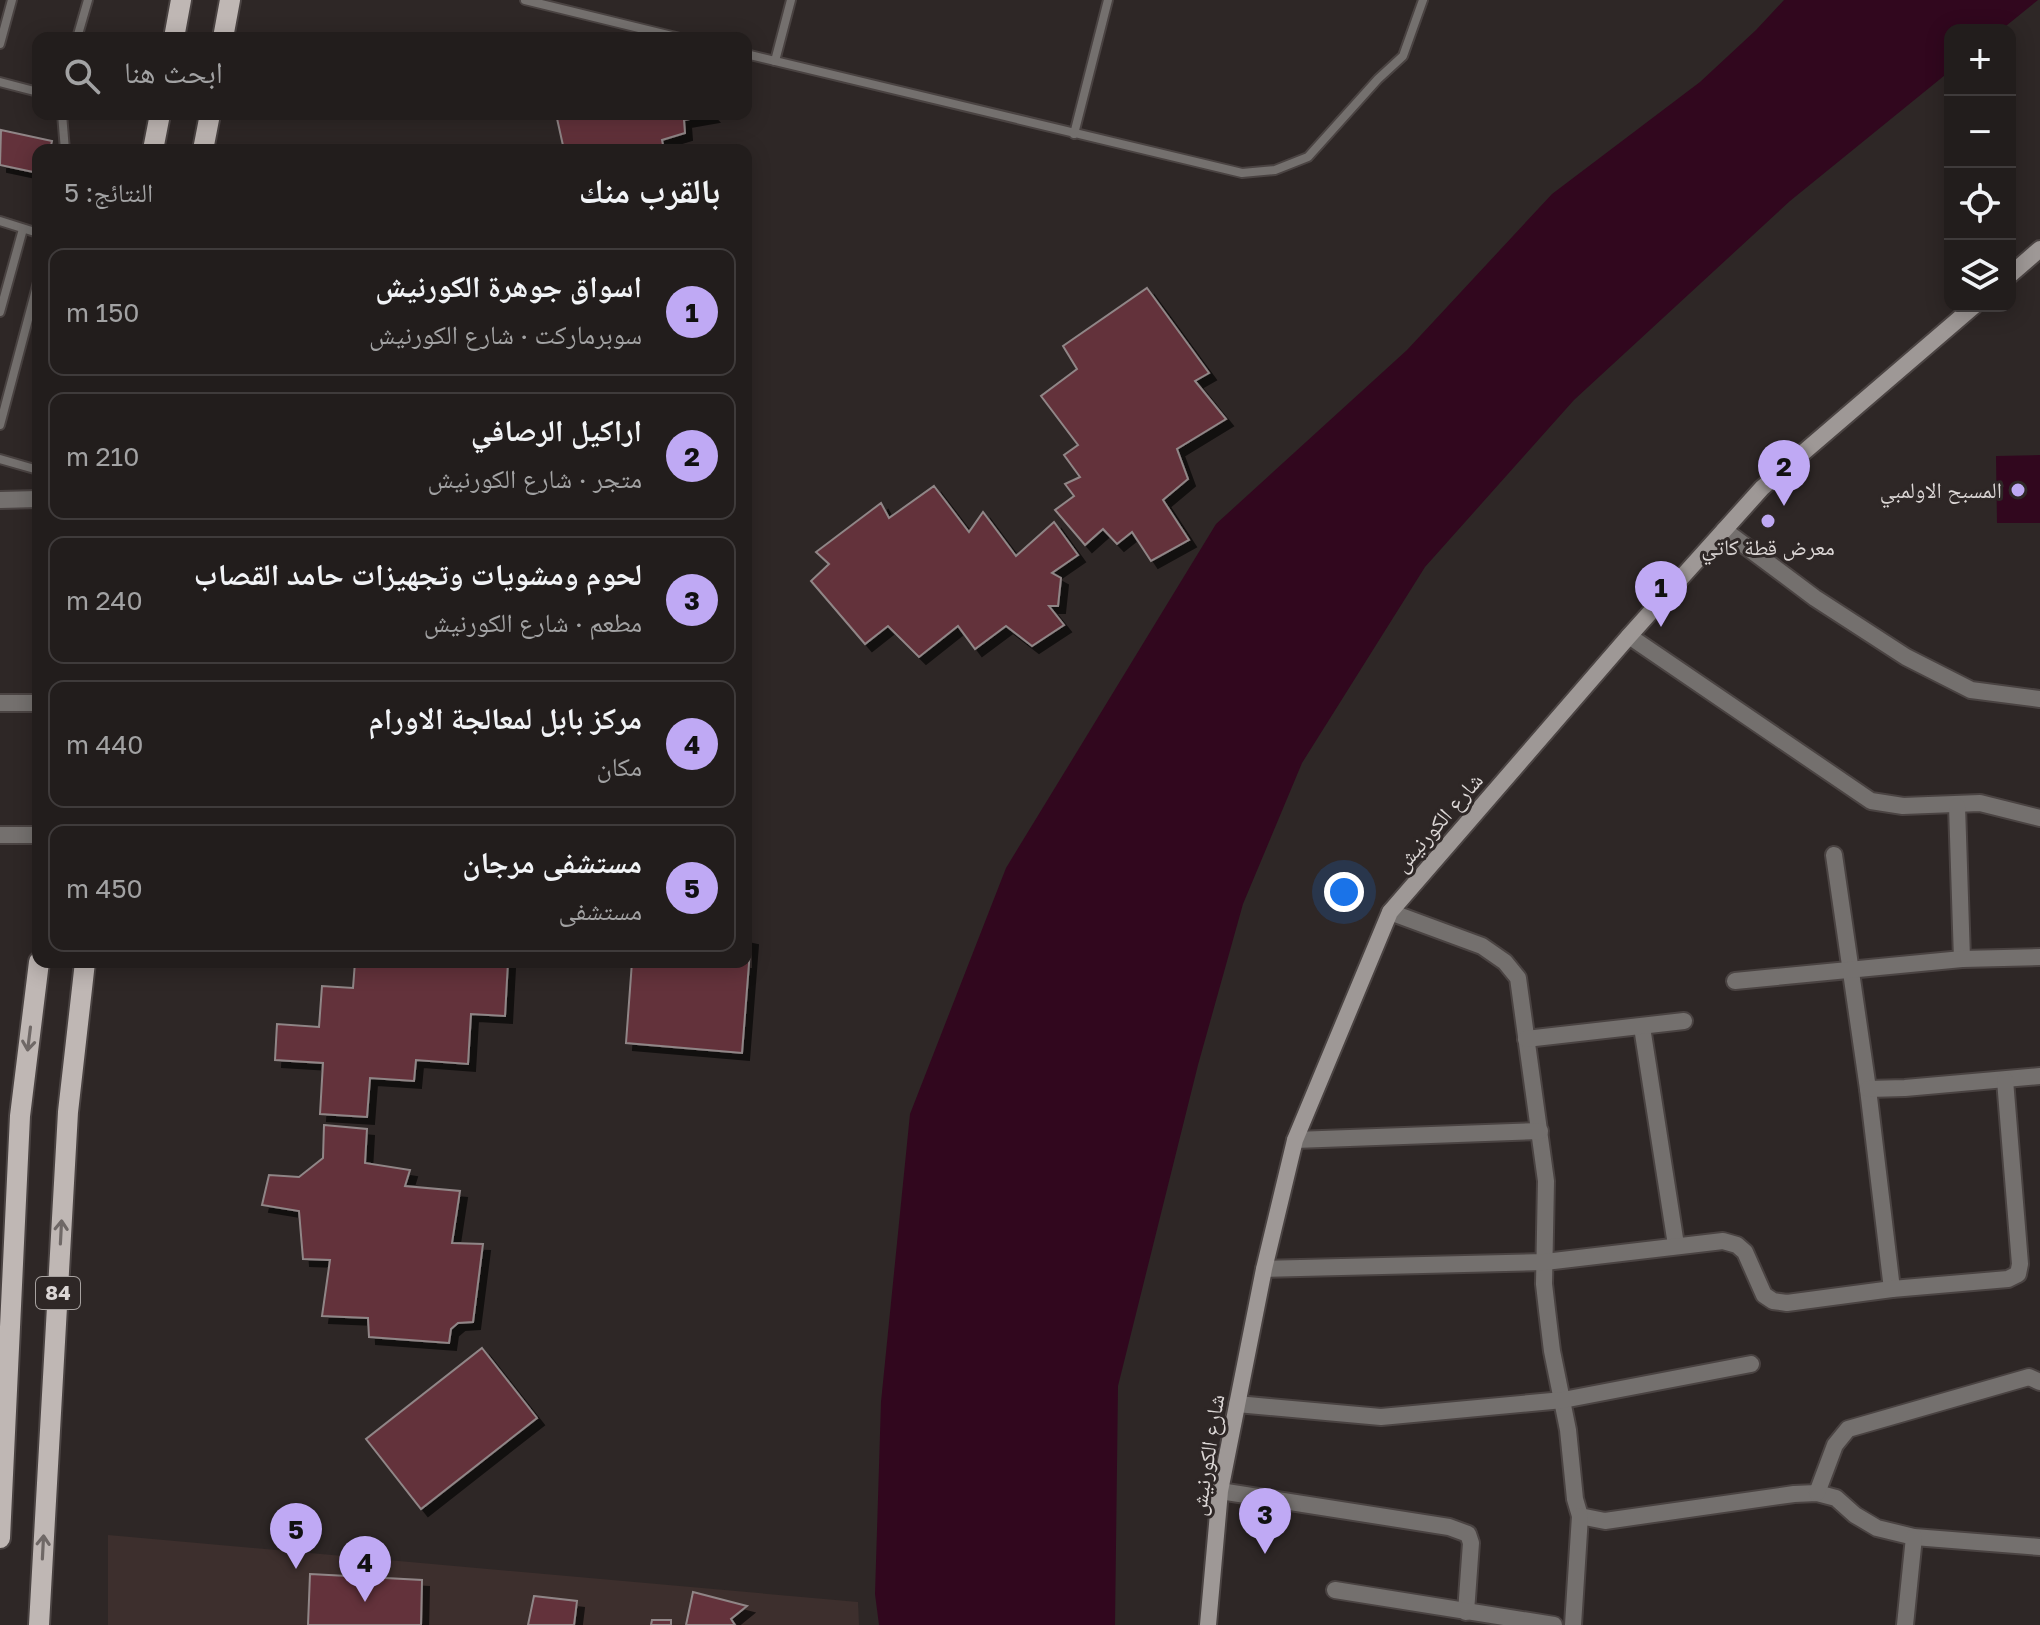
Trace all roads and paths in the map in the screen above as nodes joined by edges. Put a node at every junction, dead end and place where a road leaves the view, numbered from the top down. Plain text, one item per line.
1 (12, 0) edge
2 (88, 0) edge
3 (181, 0) edge
4 (230, 0) edge
5 (525, 0) edge
6 (791, 0) edge
7 (1108, 0) edge
8 (1423, 0) edge
9 (79, 32) edge
10 (175, 32) edge
11 (224, 32) edge
12 (656, 32) edge
13 (0, 44) edge
14 (752, 55) edge
15 (775, 61) junction
16 (0, 82) edge
17 (32, 90) edge
18 (62, 120) edge
19 (159, 120) edge
20 (209, 120) edge
21 (1074, 134) junction
22 (64, 144) edge
23 (154, 144) edge
24 (204, 144) edge
25 (0, 221) edge
26 (23, 229) junction
27 (32, 231) edge
28 (2040, 249) edge
29 (2016, 270) edge
30 (32, 305) edge
31 (0, 312) edge
32 (1967, 312) edge
33 (0, 425) edge
34 (0, 459) edge
35 (32, 468) edge
36 (32, 499) edge
37 (0, 500) edge
38 (1724, 530) junction
39 (1629, 636) junction
40 (2040, 699) edge
41 (0, 703) edge
42 (32, 703) edge
43 (1957, 806) junction
44 (2040, 818) edge
45 (0, 835) edge
46 (32, 835) edge
47 (1834, 855) dead end
48 (1390, 912) junction
49 (2040, 957) edge
50 (1962, 959) junction
51 (38, 968) edge
52 (84, 968) edge
53 (1851, 970) junction
54 (1735, 981) dead end
55 (1684, 1021) dead end
56 (1642, 1027) junction
57 (1526, 1039) junction
58 (2040, 1076) edge
59 (2005, 1080) junction
60 (1868, 1089) junction
61 (1540, 1131) junction
62 (1295, 1140) junction
63 (1676, 1245) junction
64 (1545, 1262) junction
65 (1264, 1269) junction
66 (1892, 1289) junction
67 (1751, 1364) dead end
68 (2040, 1382) edge
69 (1563, 1400) junction
70 (1237, 1404) junction
71 (1220, 1491) junction
72 (1817, 1493) junction
73 (1580, 1516) junction
74 (1914, 1537) junction
75 (0, 1538) edge
76 (2040, 1547) edge
77 (1335, 1590) dead end
78 (1466, 1612) junction
79 (39, 1625) edge
80 (1208, 1625) edge
81 (1554, 1625) edge
82 (1573, 1625) edge
83 (1905, 1625) edge

1 - 13 lane
2 - 9 lane
3 - 10 main road
4 - 11 main road
5 - 12 lane
6 - 15 lane
7 - 21 lane
8 - 21 lane
14 - 15 lane
15 - 21 lane
16 - 17 lane
18 - 22 lane
19 - 23 main road
20 - 24 main road
25 - 26 lane
26 - 27 lane
26 - 31 lane
28 - 29 street
30 - 33 lane
32 - 38 street, شارع الكورنيش
34 - 35 lane
36 - 37 street
38 - 39 street, شارع الكورنيش
38 - 40 street
39 - 43 street
39 - 48 street, شارع الكورنيش
41 - 42 street
43 - 44 street
43 - 50 street
45 - 46 street
47 - 53 street
48 - 57 street
48 - 62 street, شارع الكورنيش
49 - 50 street
50 - 53 street
51 -> 75 main road, 84
79 -> 52 main road, 84
53 - 54 street
53 - 60 street
55 - 56 street
56 - 57 street
56 - 63 street
57 - 61 street
58 - 59 street
59 - 60 street
59 - 66 street
60 - 66 street
61 - 62 street
61 - 64 street
62 - 65 street, شارع الكورنيش
63 - 64 street
63 - 66 street
64 - 65 street
64 - 69 street
65 - 70 street, شارع الكورنيش
67 - 69 street
68 - 72 street
69 - 70 street
69 - 73 street
70 - 71 street, شارع الكورنيش
71 - 78 street
71 - 80 street, شارع الكورنيش
72 - 73 street
72 - 74 street
73 - 82 street
74 - 76 street
74 - 83 street
77 - 78 street
78 - 81 street

